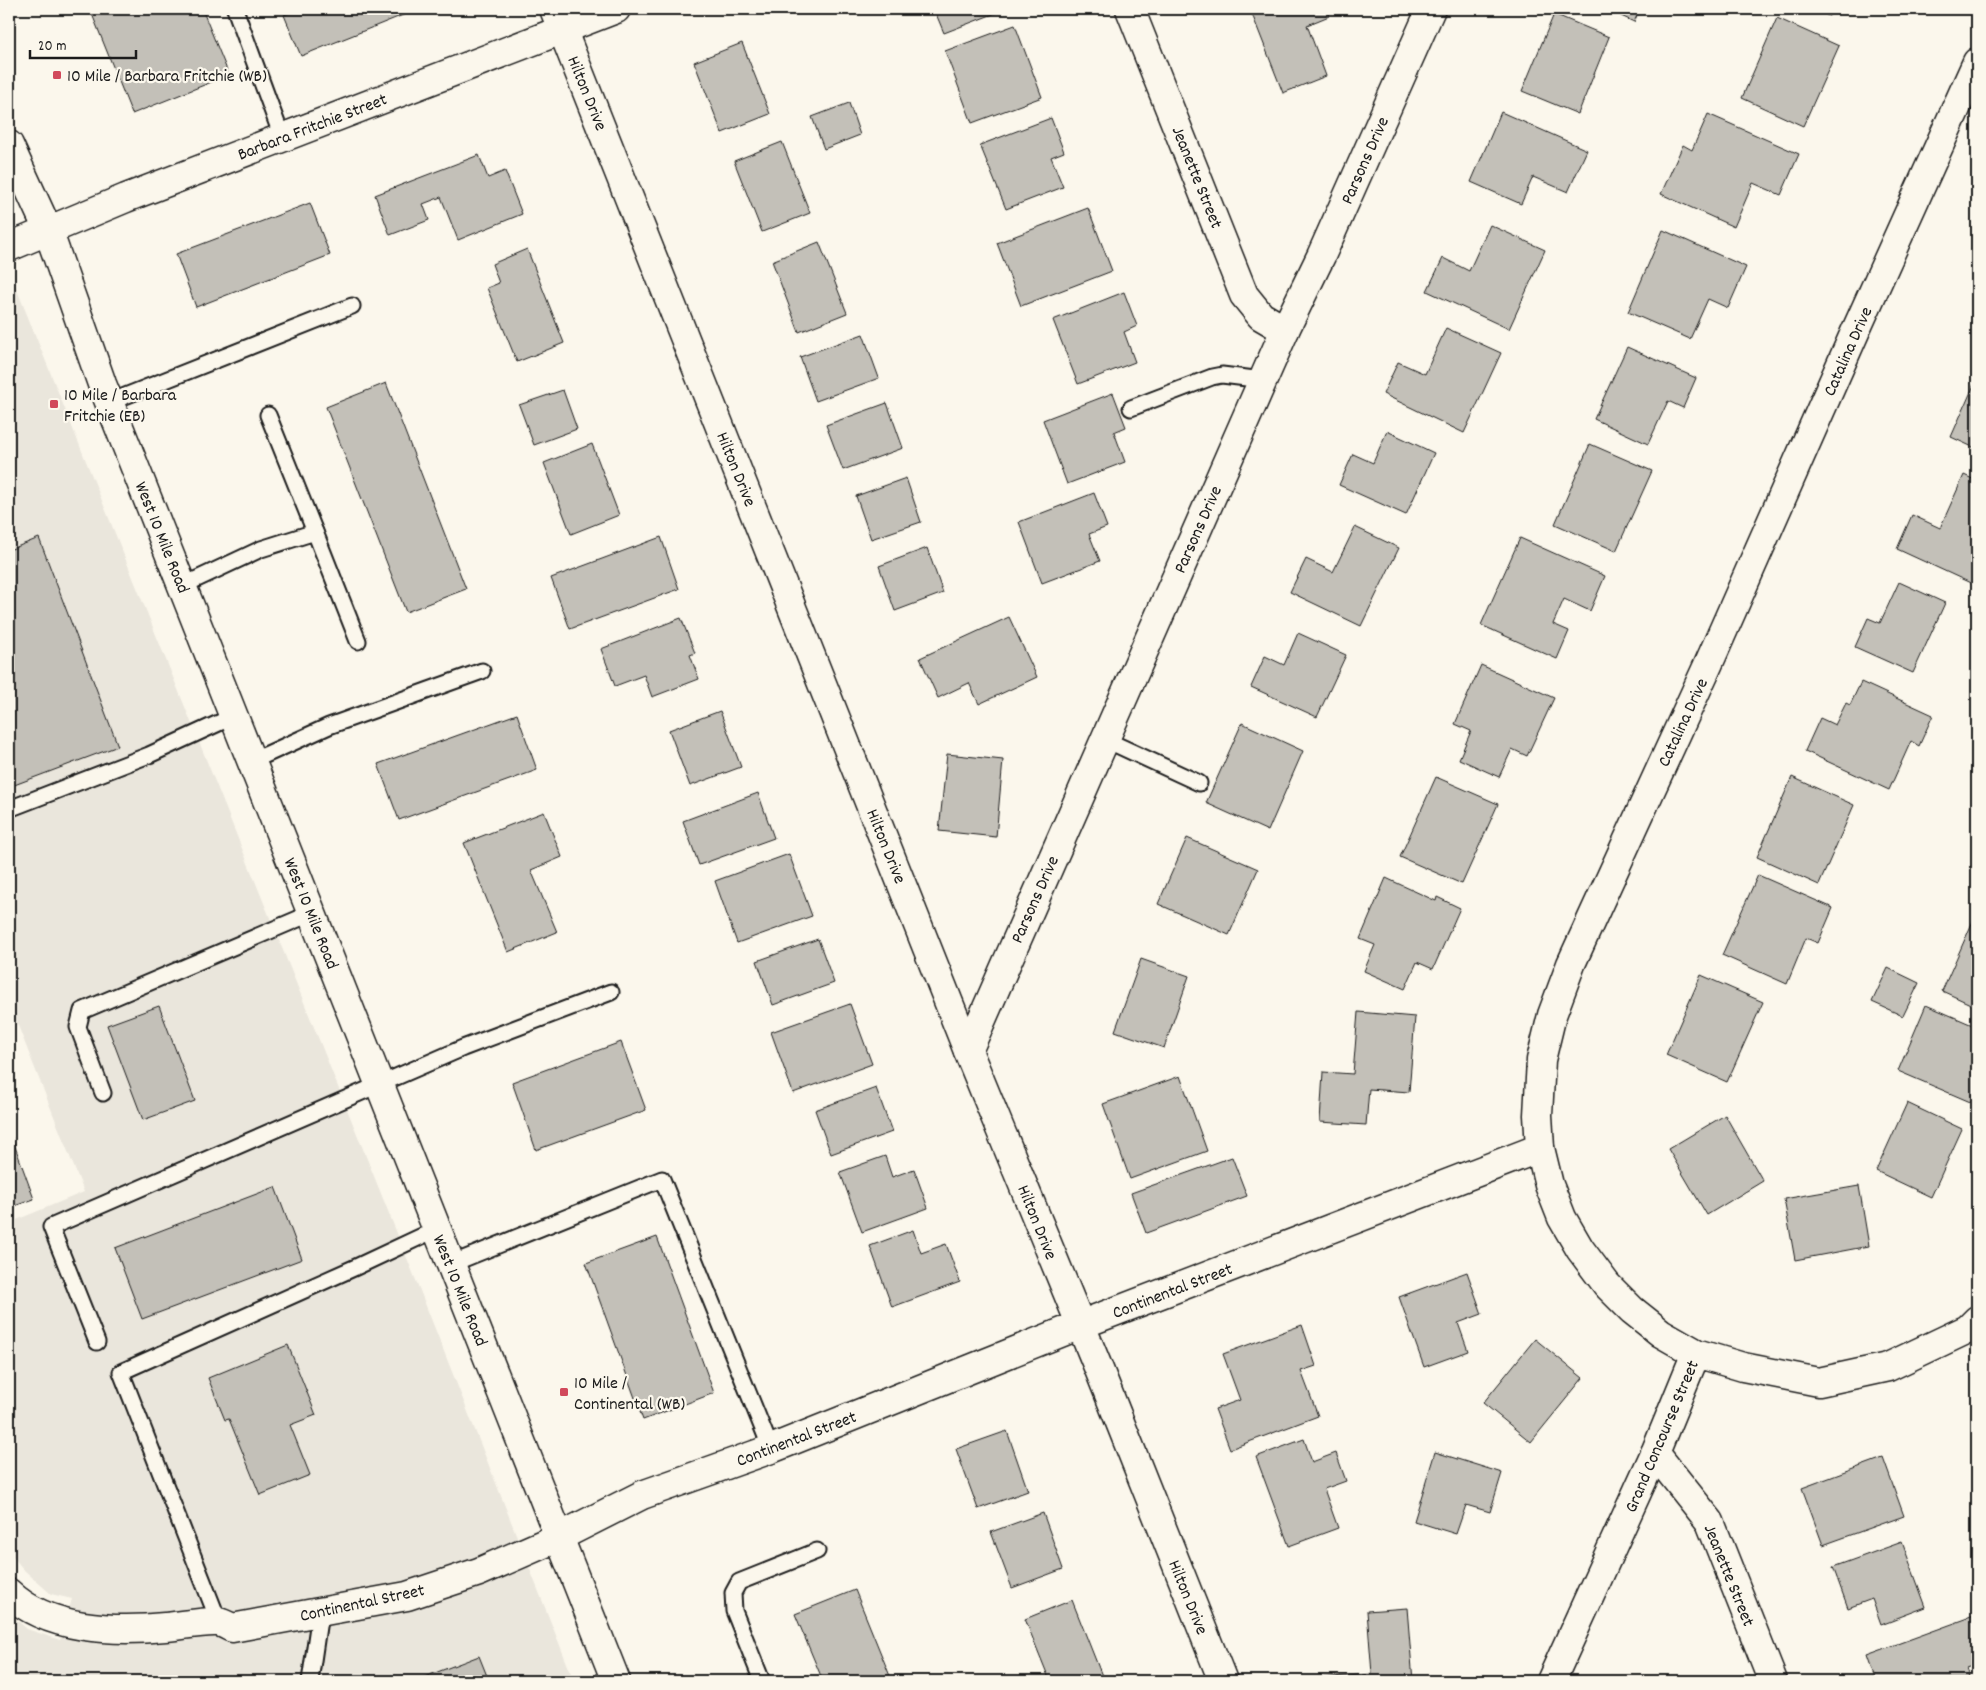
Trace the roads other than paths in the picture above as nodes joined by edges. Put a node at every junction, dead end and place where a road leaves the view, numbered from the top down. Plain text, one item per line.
1 (235, 9) edge
2 (616, 9) edge
3 (1130, 9) edge
4 (1431, 9) edge
5 (559, 19) edge
6 (1977, 62) edge
7 (282, 137) junction
8 (9, 145) edge
9 (48, 230) junction
10 (9, 247) edge
11 (352, 306) dead end
12 (1285, 330) junction
13 (1263, 380) junction
14 (110, 402) junction
15 (1131, 408) dead end
16 (268, 415) dead end
17 (314, 532) junction
18 (182, 586) junction
19 (358, 641) dead end
20 (482, 671) dead end
21 (234, 716) junction
22 (1104, 739) junction
23 (252, 761) junction
24 (1200, 783) dead end
25 (9, 809) edge
26 (312, 913) junction
27 (611, 992) dead end
28 (968, 1051) junction
29 (380, 1085) junction
30 (103, 1093) dead end
31 (1540, 1148) junction
32 (437, 1229) junction
33 (451, 1264) junction
34 (1977, 1320) edge
35 (1080, 1325) junction
36 (97, 1342) dead end
37 (1696, 1353) junction
38 (771, 1449) junction
39 (1655, 1453) junction
40 (559, 1538) junction
41 (817, 1551) dead end
42 (17, 1603) edge
43 (320, 1613) junction
44 (219, 1622) junction
45 (310, 1681) edge
46 (616, 1681) edge
47 (762, 1681) edge
48 (1223, 1681) edge
49 (1551, 1681) edge
50 (1773, 1681) edge

1 - 7 lane
2 - 5 street, Barbara Fritchie Street
3 - 12 street, Jeanette Street
4 - 12 street, Parsons Drive
5 - 7 street, Barbara Fritchie Street
5 - 28 street, Hilton Drive
6 - 31 street, Catalina Drive
7 - 9 street, Barbara Fritchie Street
8 - 9 street, West 10 Mile Road
9 - 10 street, Barbara Fritchie Street
9 - 14 street, West 10 Mile Road
11 - 14 lane
12 - 13 street, Parsons Drive
13 - 15 lane
13 - 22 street, Parsons Drive
14 - 18 street, West 10 Mile Road
16 - 17 lane
17 - 18 lane
17 - 19 lane
18 - 21 street, West 10 Mile Road
20 - 23 lane
21 - 23 street, West 10 Mile Road
21 - 25 lane
22 - 24 lane
22 - 28 street, Parsons Drive
23 - 26 street, West 10 Mile Road
26 - 29 street, West 10 Mile Road
26 - 30 lane
27 - 29 lane
28 - 35 street, Hilton Drive
29 - 32 street, West 10 Mile Road
29 - 36 lane
31 - 35 street, Continental Street
31 - 37 street, Catalina Drive
32 - 33 street, West 10 Mile Road
32 - 44 lane
33 - 38 lane
33 - 40 street, West 10 Mile Road
34 - 37 street, Grand Concourse Street
35 - 38 street, Continental Street
35 - 48 street, Hilton Drive
37 - 39 street, Grand Concourse Street
38 - 40 street, Continental Street
39 - 49 street, Grand Concourse Street
39 - 50 street, Jeanette Street
40 - 43 street, Continental Street
40 - 46 street, West 10 Mile Road
41 - 47 lane
42 - 44 street, Continental Street
43 - 44 street, Continental Street
43 - 45 lane

